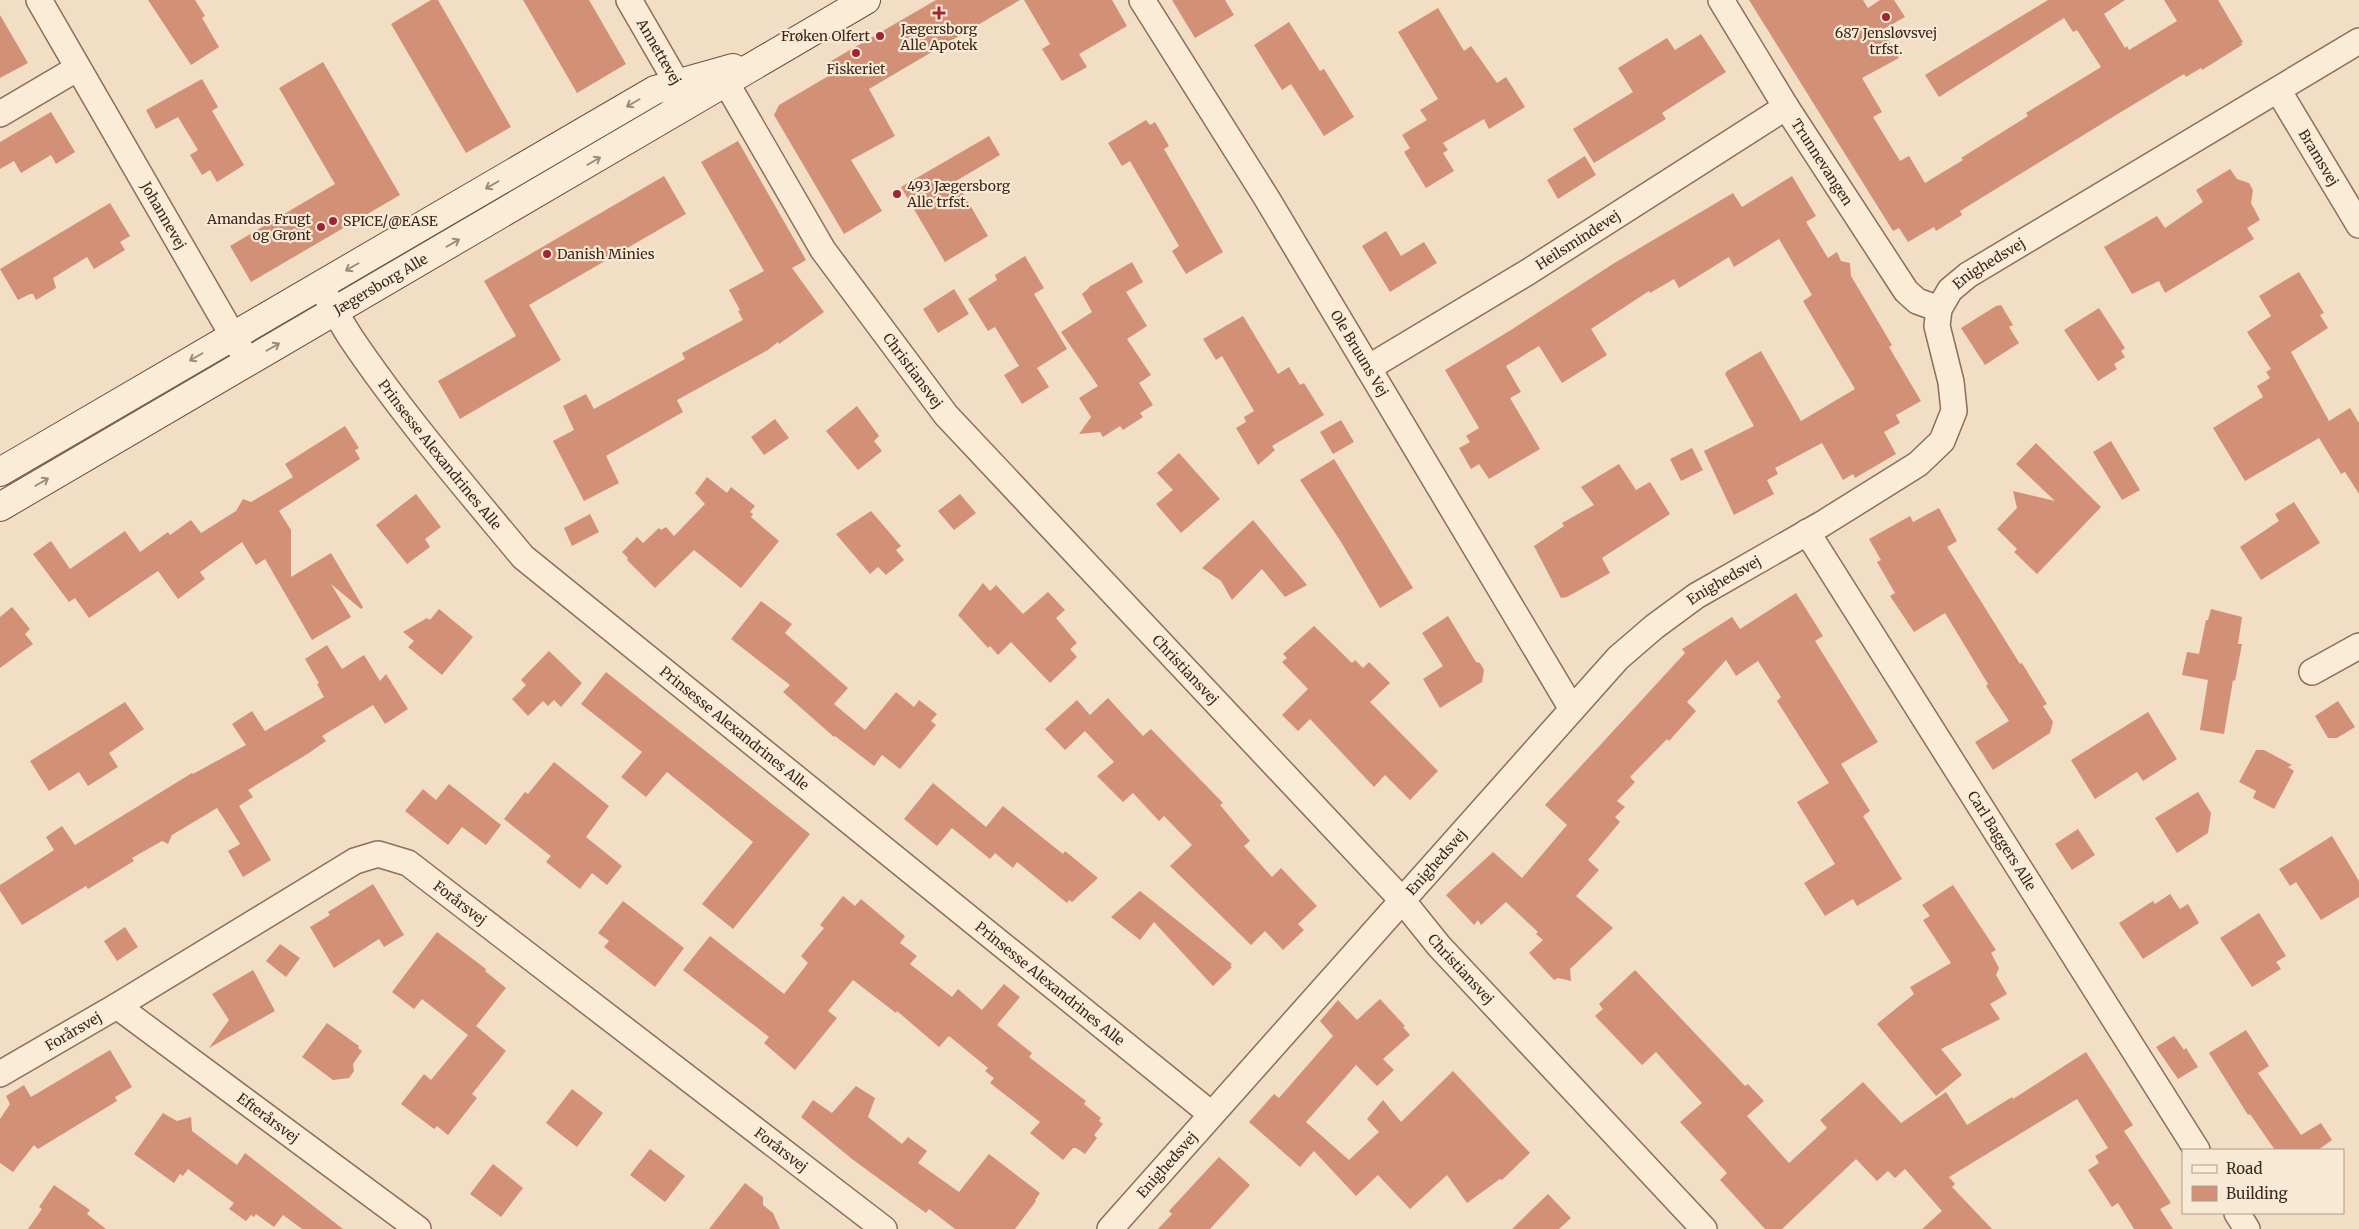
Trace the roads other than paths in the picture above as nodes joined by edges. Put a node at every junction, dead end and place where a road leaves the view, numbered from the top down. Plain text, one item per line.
1 (39, 0) edge
2 (629, 0) edge
3 (866, 0) edge
4 (1142, 0) edge
5 (1722, 0) edge
6 (2359, 41) edge
7 (78, 68) junction
8 (723, 77) junction
9 (2278, 90) junction
10 (683, 94) junction
11 (1786, 107) junction
12 (0, 114) edge
13 (2359, 224) edge
14 (320, 285) junction
15 (1939, 309) junction
16 (336, 311) junction
17 (233, 336) junction
18 (248, 362) junction
19 (1368, 368) junction
20 (0, 472) edge
21 (0, 507) edge
22 (1807, 532) junction
23 (2359, 646) edge
24 (2312, 672) dead end
25 (1572, 709) junction
26 (1402, 900) junction
27 (117, 1006) junction
28 (0, 1074) edge
29 (1211, 1114) junction
30 (2196, 1149) edge
31 (2238, 1214) edge
32 (418, 1229) edge
33 (884, 1229) edge
34 (1110, 1229) edge
35 (1704, 1229) edge
36 (2247, 1229) edge

1 - 7 street, Johannevej
2 - 10 street, Annettevej
3 - 8 street, Jægersborg Alle
4 - 19 street, Ole Bruuns Vej
5 - 11 street, Trunnevangen
6 - 9 street, Enighedsvej
7 - 12 street
7 - 17 street, Johannevej
8 - 10 street, Jægersborg Alle
8 - 26 street, Christiansvej
9 - 13 street, Bramsvej
9 - 15 street, Enighedsvej
10 -> 14 street, Jægersborg Alle
16 -> 10 street, Jægersborg Alle
11 - 15 street, Trunnevangen
11 - 19 street, Heilsmindevej
14 - 16 street, Prinsesse Alexandrines Alle
14 - 17 street, Jægersborg Alle
15 - 22 street, Enighedsvej
18 -> 16 street, Jægersborg Alle
16 - 29 street, Prinsesse Alexandrines Alle
17 - 18 street, Johannevej
17 -> 20 street, Jægersborg Alle
21 -> 18 street, Jægersborg Alle
19 - 25 street, Ole Bruuns Vej
22 - 25 street, Enighedsvej
22 - 30 street, Carl Baggers Alle
23 - 24 street
25 - 26 street, Enighedsvej
26 - 29 street, Enighedsvej
26 - 35 street, Christiansvej
27 - 28 street, Forårsvej
27 - 32 street, Efterårsvej
27 - 33 street, Forårsvej
29 - 34 street, Enighedsvej
31 - 36 street

